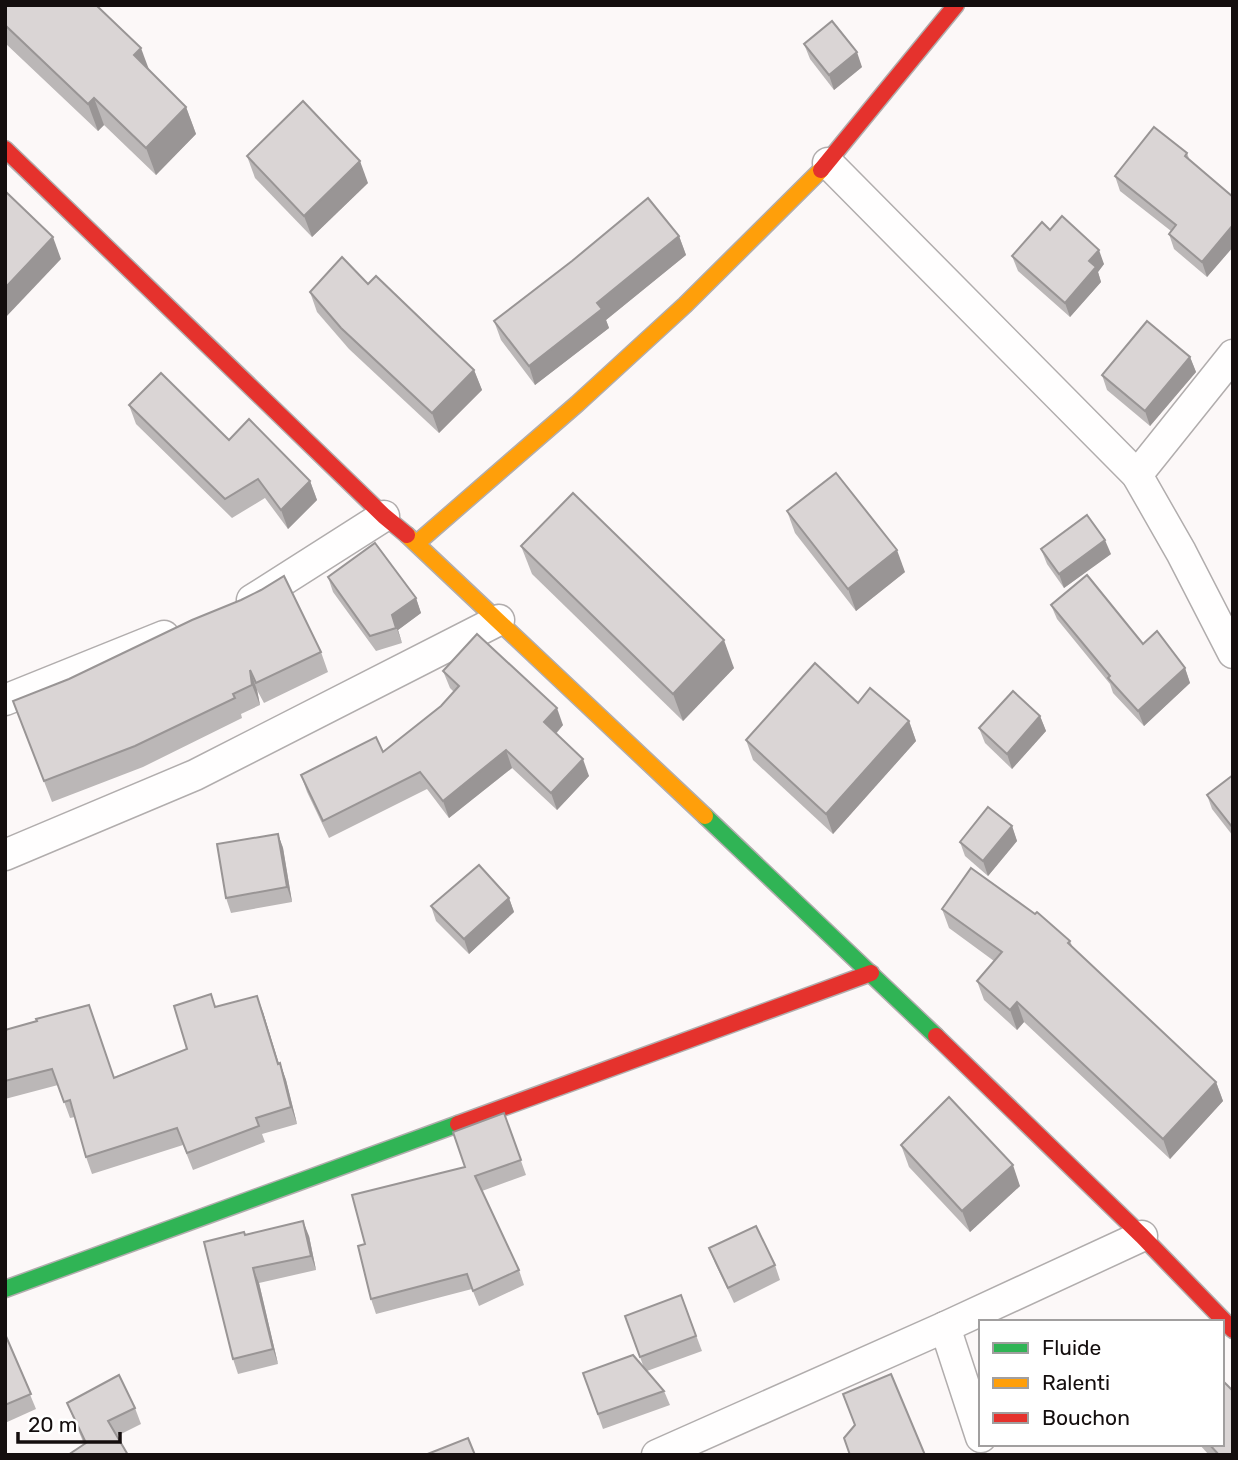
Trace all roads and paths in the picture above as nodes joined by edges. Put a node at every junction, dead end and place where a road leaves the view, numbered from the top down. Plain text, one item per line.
1 (954, 6) edge
2 (5, 149) edge
3 (828, 163) junction
4 (1233, 355) edge
5 (1136, 475) junction
6 (384, 516) junction
7 (416, 543) junction
8 (229, 610) edge
9 (499, 620) junction
10 (191, 625) edge
11 (1233, 653) edge
12 (5, 700) edge
13 (5, 855) edge
14 (871, 973) junction
15 (1142, 1236) junction
16 (5, 1289) edge
17 (1230, 1322) edge
18 (945, 1327) junction
19 (979, 1431) edge
20 (657, 1455) edge

1 - 3 main road
2 - 6 main road
3 - 5 street
3 - 7 main road
4 - 5 street
5 - 11 street
6 - 7 main road
6 - 8 street
7 - 9 main road
9 - 13 street
9 - 14 main road
10 - 12 street
14 - 15 main road
14 - 16 main road
15 - 17 main road
15 - 18 street
18 - 19 street
18 - 20 street

